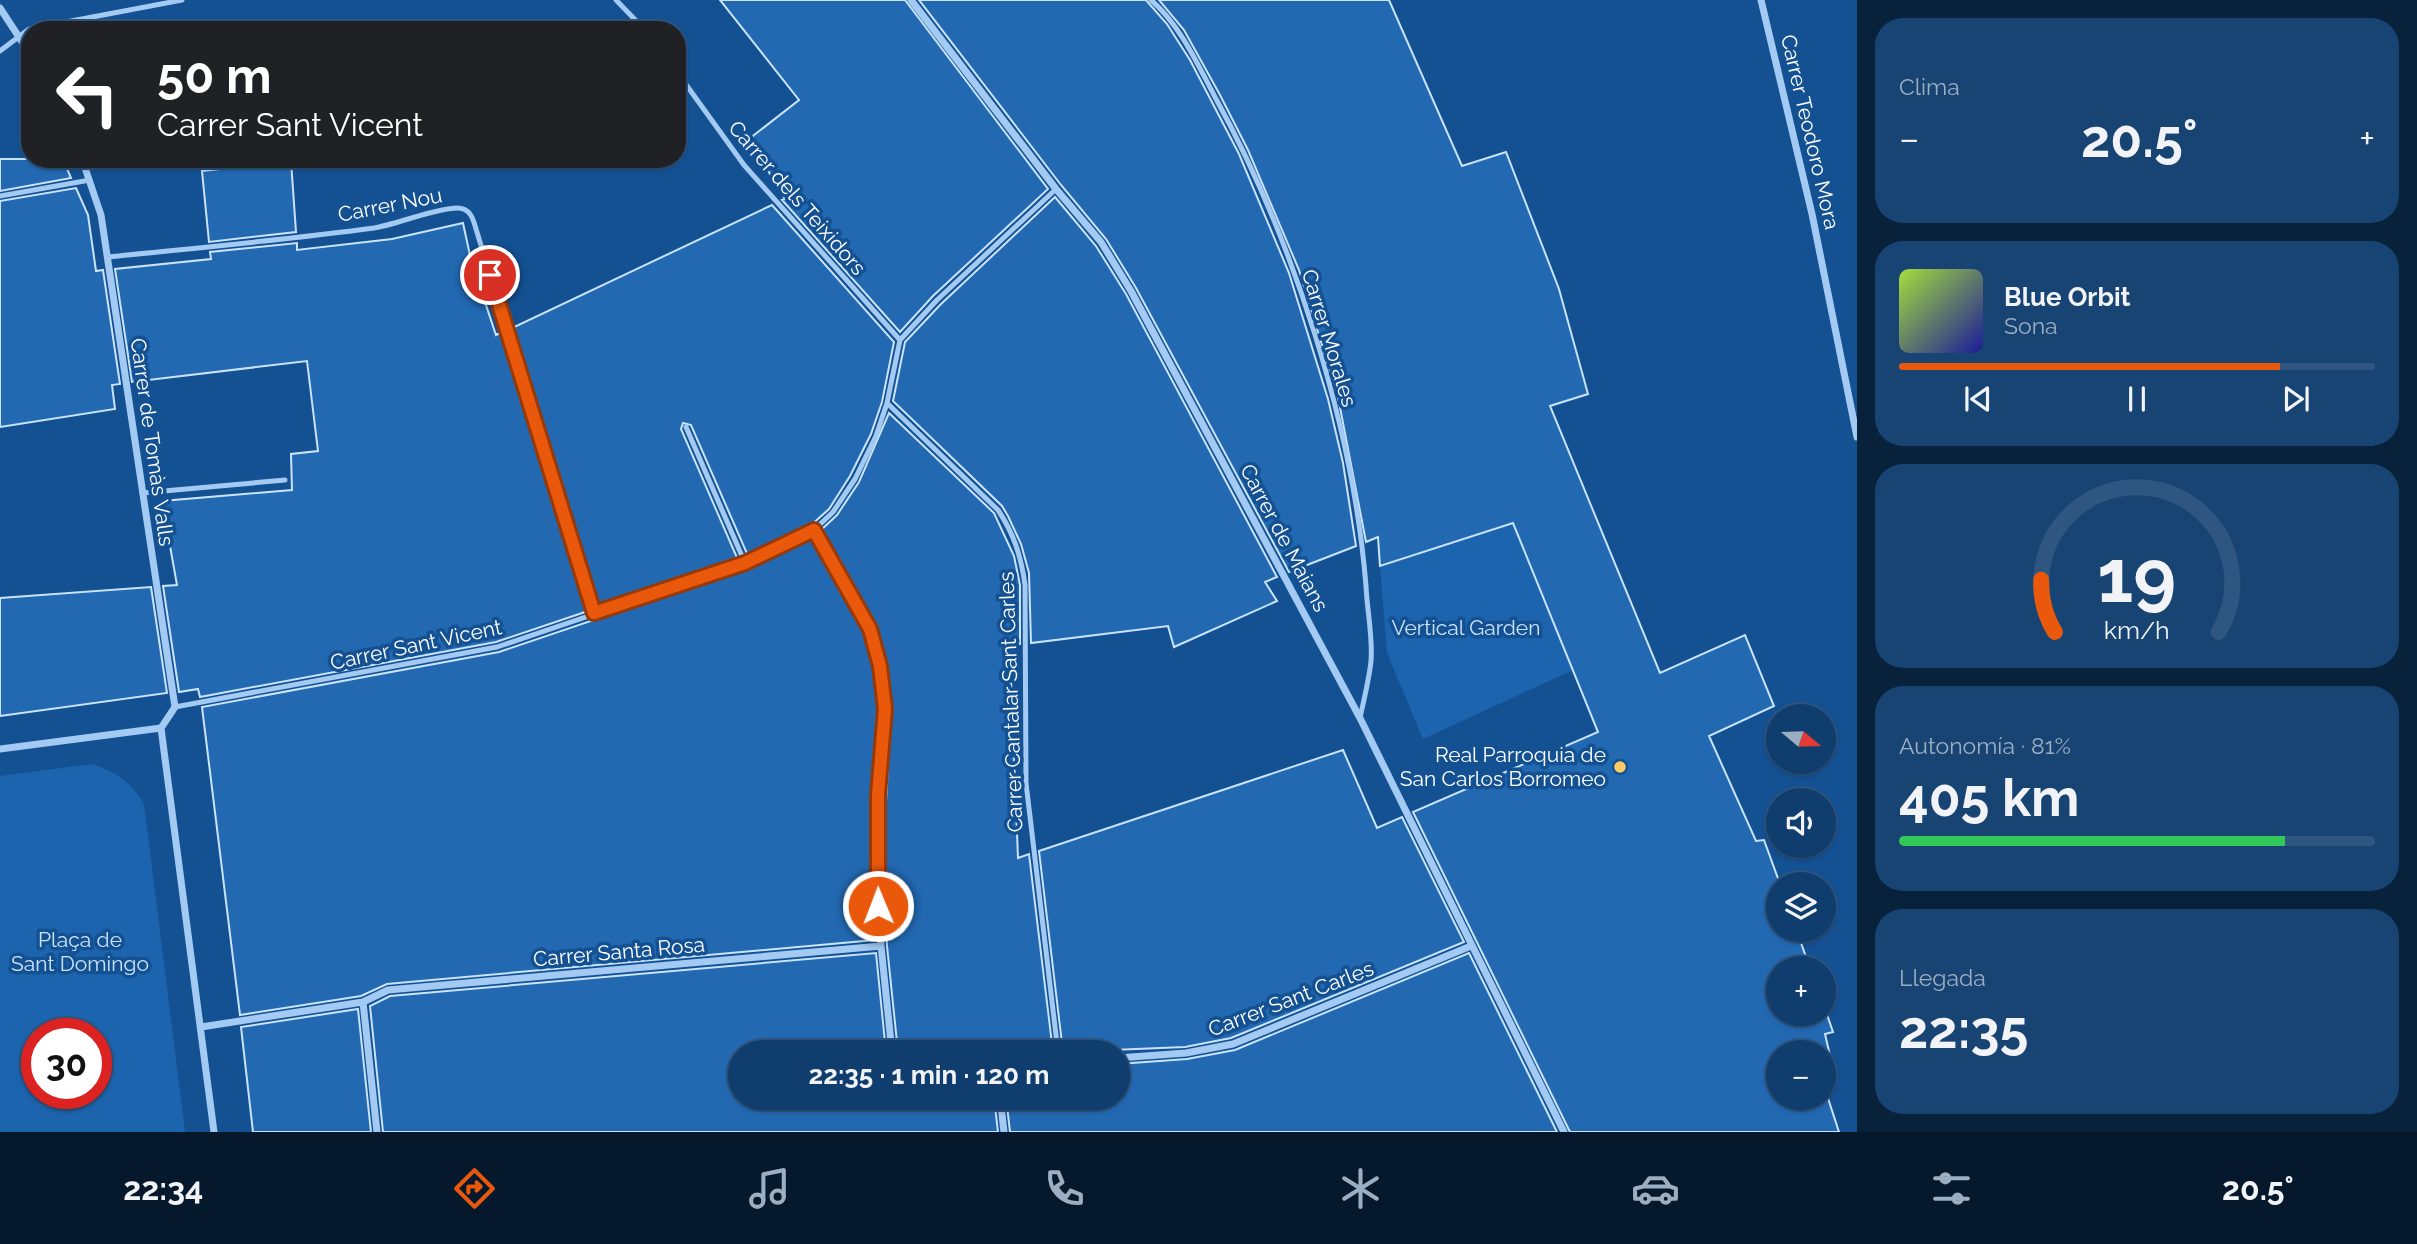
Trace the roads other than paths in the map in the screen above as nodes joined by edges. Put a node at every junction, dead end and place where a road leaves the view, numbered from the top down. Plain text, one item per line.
1 (182, 0) edge
2 (616, 0) edge
3 (911, 0) edge
4 (1151, 0) edge
5 (1761, 0) edge
6 (0, 8) edge
7 (71, 21) edge
8 (636, 21) edge
9 (20, 36) joint
10 (0, 51) edge
11 (686, 84) edge
12 (86, 168) edge
13 (91, 179) junction
14 (1056, 189) junction
15 (0, 196) edge
16 (108, 257) junction
17 (900, 340) junction
18 (887, 403) junction
19 (687, 427) dead end
20 (1857, 438) edge
21 (285, 480) dead end
22 (141, 493) junction
23 (814, 530) junction
24 (745, 563) junction
25 (594, 613) junction
26 (175, 707) junction
27 (1360, 718) junction
28 (161, 728) junction
29 (0, 749) edge
30 (1471, 946) junction
31 (881, 947) junction
32 (363, 1002) junction
33 (201, 1027) junction
34 (891, 1040) edge
35 (1057, 1040) edge
36 (1130, 1057) edge
37 (1001, 1110) edge
38 (214, 1132) edge
39 (377, 1132) edge
40 (1004, 1132) edge
41 (1563, 1132) edge

1 - 7 lane
2 - 8 lane
3 - 14 street, Carrer de Maians
4 - 27 lane, Carrer Morales
5 - 20 street, Carrer Teodoro Mora
6 - 9 street
9 - 10 lane
11 - 17 lane, Carrer dels Teixidors
12 - 13 street, Carrer de Tomàs Valls
13 - 15 lane
13 - 16 street, Carrer de Tomàs Valls
14 - 17 lane
14 - 27 street, Carrer de Maians
16 - 22 street, Carrer de Tomàs Valls
16 - 25 lane, Carrer Nou
17 - 18 lane
18 - 23 lane
18 - 35 lane, Carrer Cantalar Sant Carles
19 - 24 lane
21 - 22 lane
22 - 26 street, Carrer de Tomàs Valls
23 - 24 lane, Carrer Sant Vicent
23 - 31 street
24 - 25 lane, Carrer Sant Vicent
25 - 26 lane, Carrer Sant Vicent
26 - 28 street
27 - 30 street, Carrer de Maians
28 - 29 street
28 - 33 street
30 - 36 street, Carrer Sant Carles
30 - 41 street, Carrer de Maians
31 - 32 street, Carrer Santa Rosa
31 - 34 street
32 - 33 street, Carrer Santa Rosa
32 - 39 street
33 - 38 street
37 - 40 street

